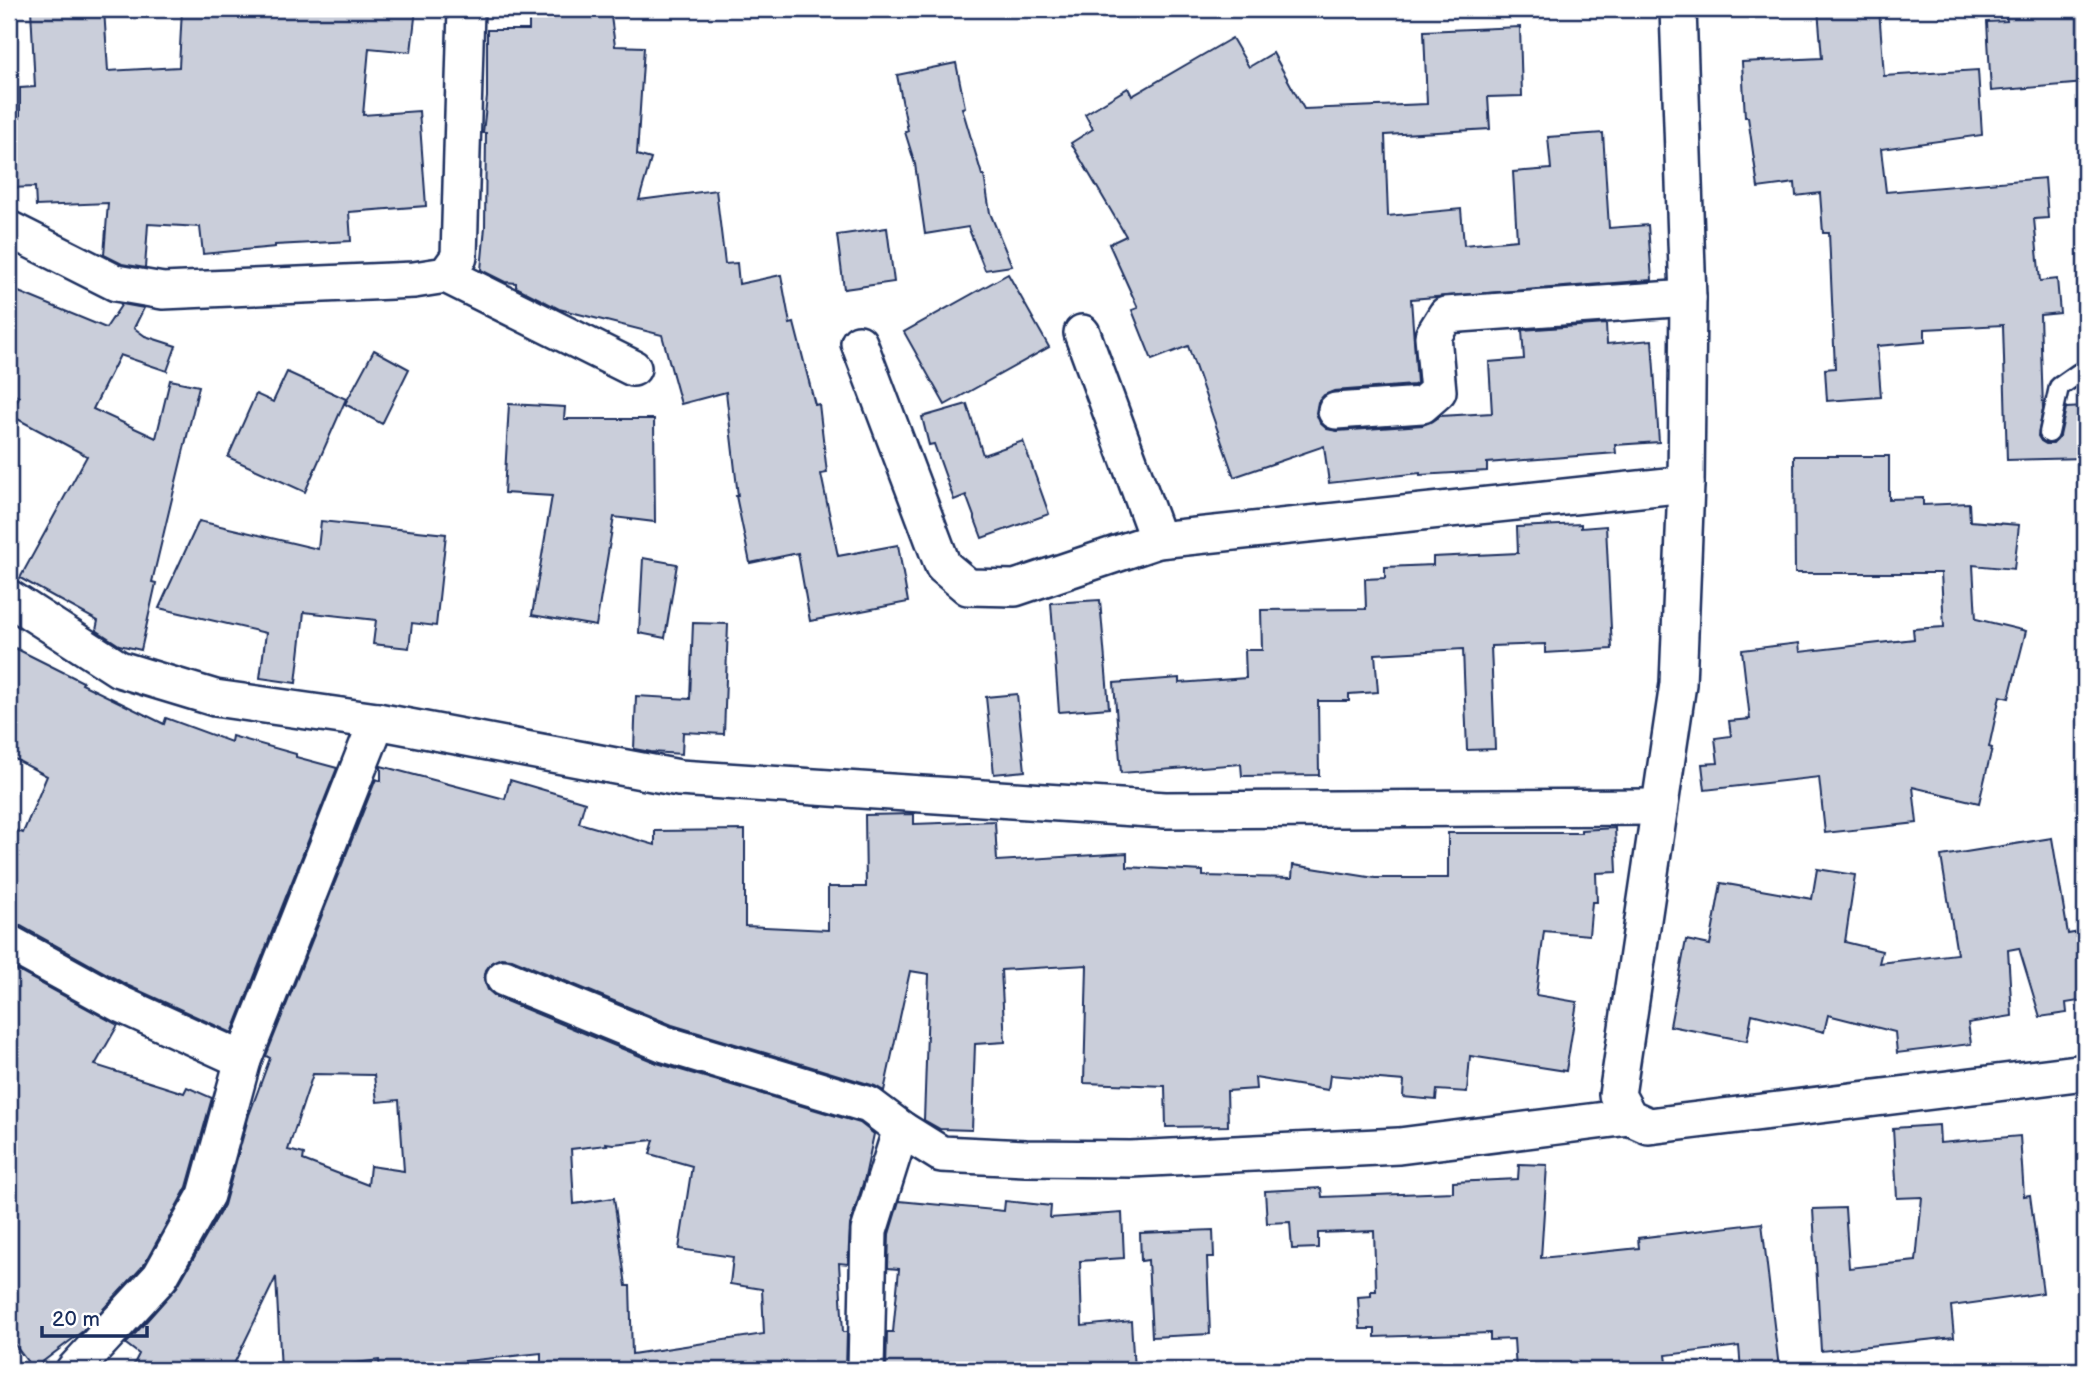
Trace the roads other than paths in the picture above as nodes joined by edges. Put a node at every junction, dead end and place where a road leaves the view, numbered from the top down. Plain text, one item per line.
1 (466, 9) edge
2 (1678, 9) edge
3 (9, 229) edge
4 (446, 275) junction
5 (1688, 298) junction
6 (1082, 333) dead end
7 (859, 343) dead end
8 (633, 368) dead end
9 (2085, 372) edge
10 (1336, 411) dead end
11 (2049, 433) dead end
12 (1686, 484) junction
13 (1158, 540) junction
14 (9, 598) edge
15 (377, 722) junction
16 (1659, 807) junction
17 (9, 943) edge
18 (504, 978) dead end
19 (243, 1060) junction
20 (2085, 1072) edge
21 (1629, 1117) junction
22 (901, 1129) junction
23 (74, 1370) edge
24 (866, 1370) edge

1 - 4 street
2 - 5 street
3 - 4 street
4 - 8 street
5 - 10 street
5 - 12 street
6 - 13 street
7 - 13 street
9 - 11 lane
12 - 13 street
12 - 16 street
14 - 15 street
15 - 16 street
15 - 19 street
16 - 21 street
17 - 19 street
18 - 22 street
19 - 23 street
20 - 21 street
21 - 22 street
22 - 24 street

